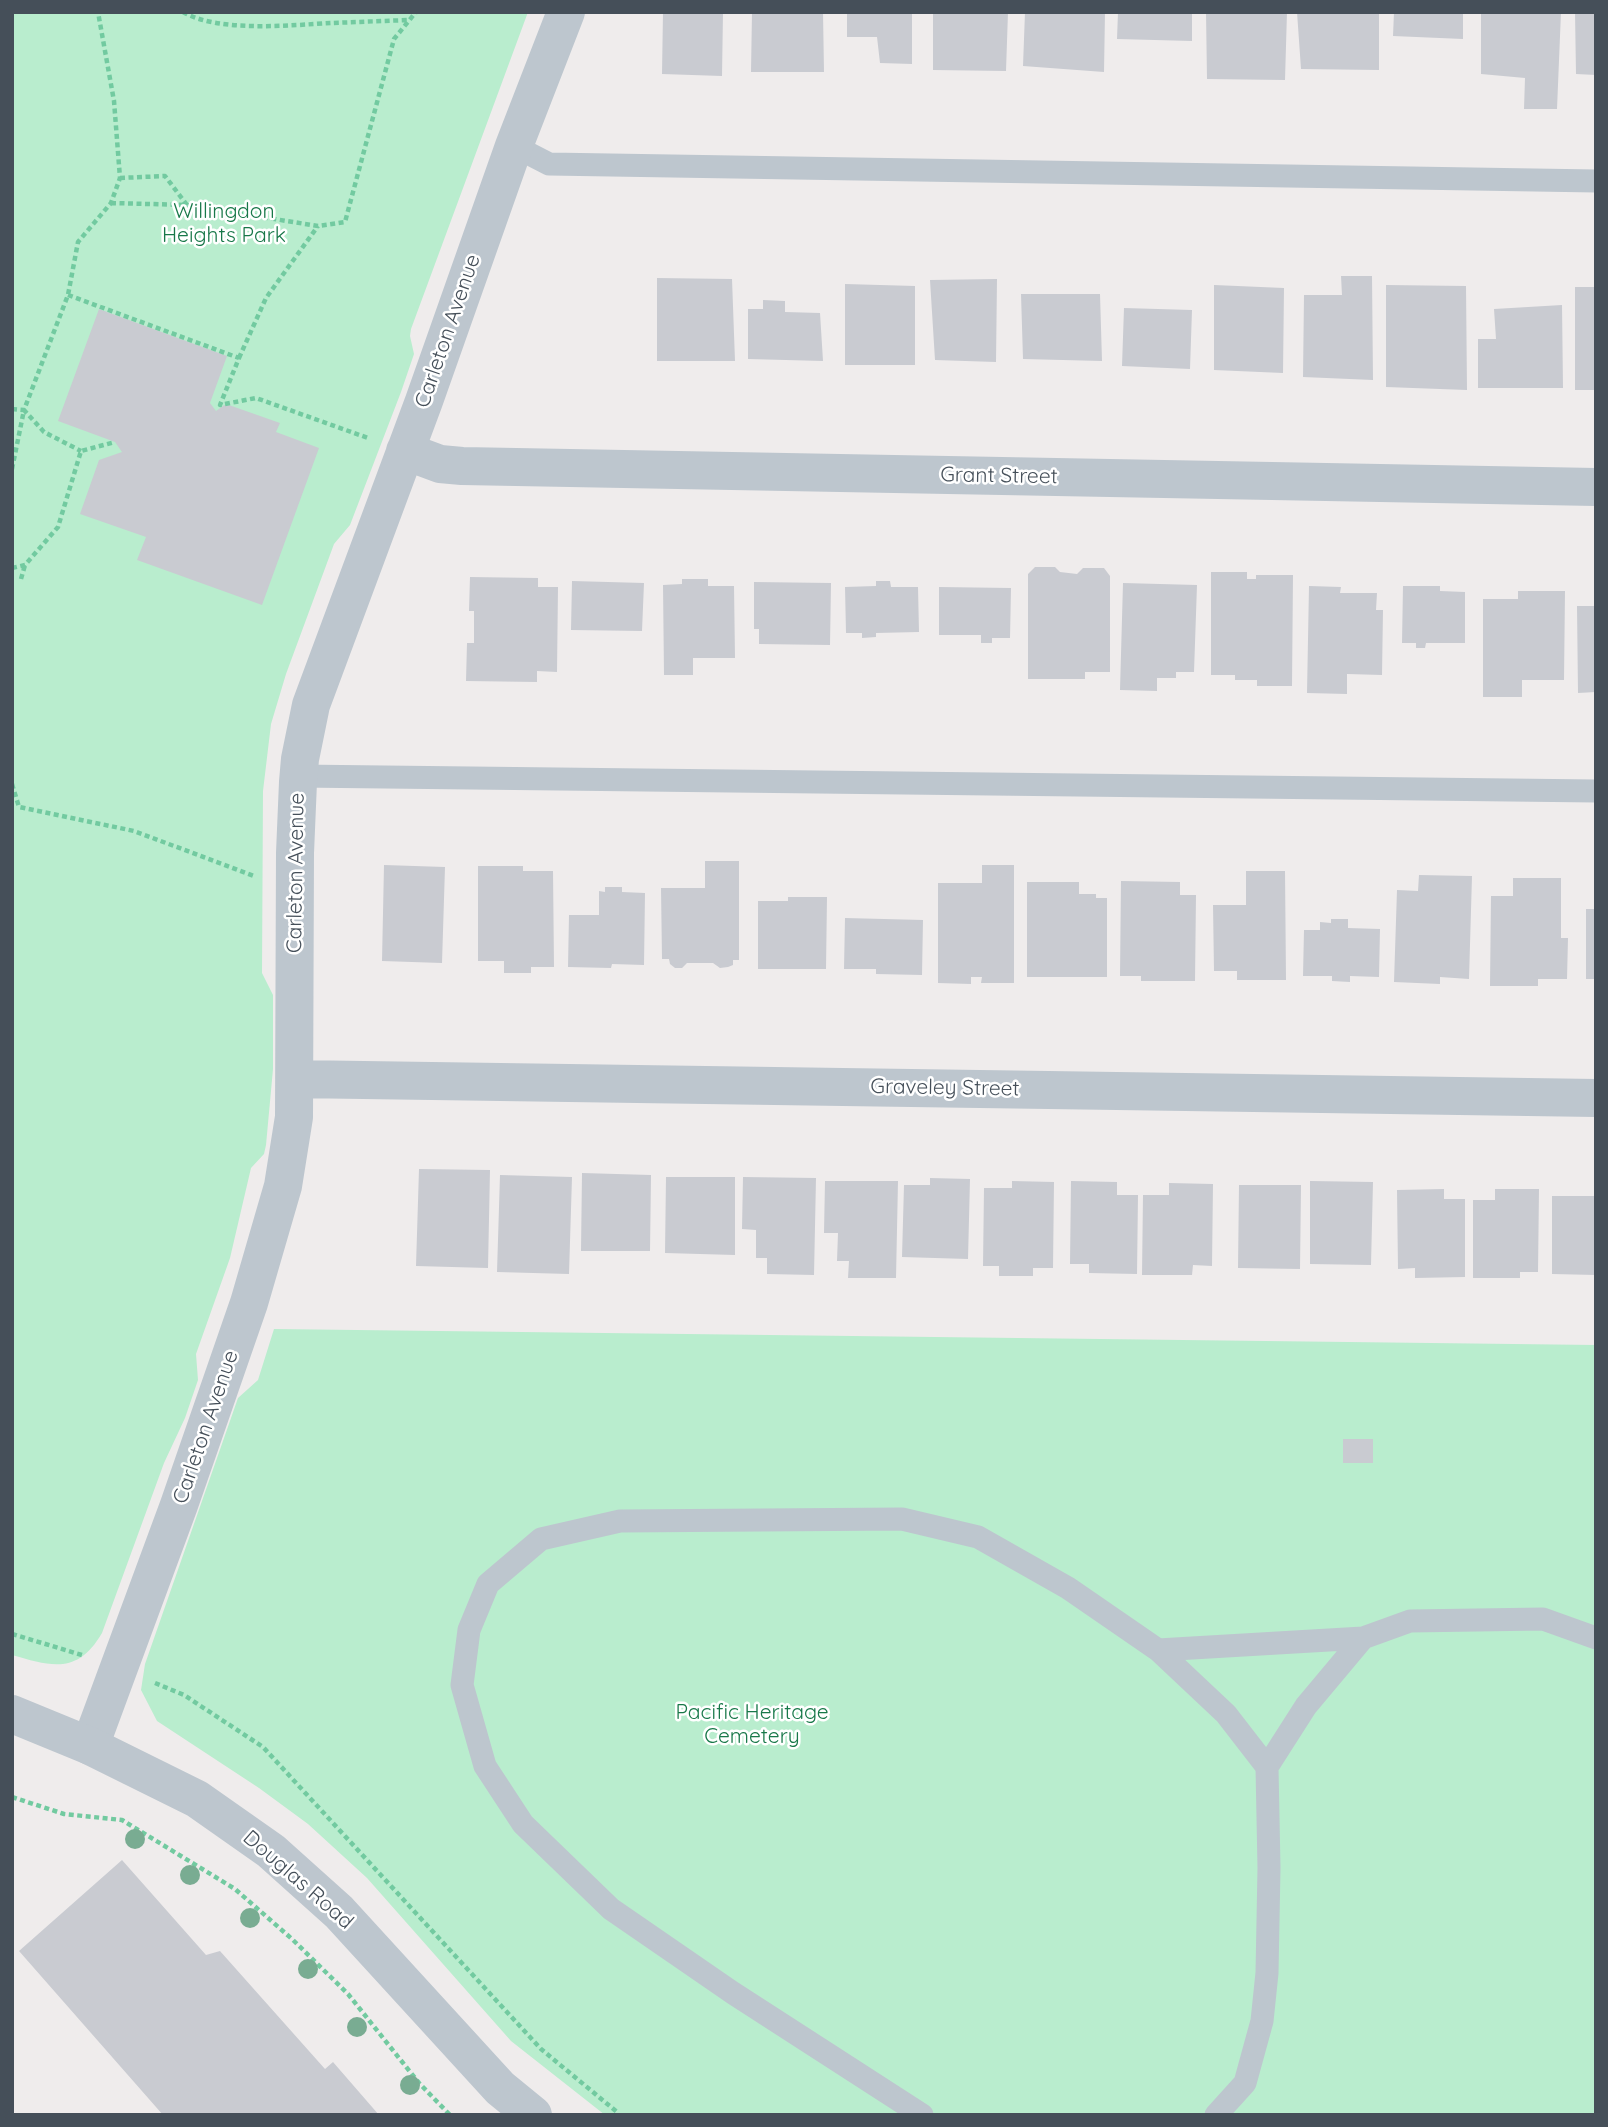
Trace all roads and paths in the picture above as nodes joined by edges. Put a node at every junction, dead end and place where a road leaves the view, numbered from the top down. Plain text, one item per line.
1 (98, 12) edge
2 (183, 12) edge
3 (416, 12) edge
4 (566, 12) edge
5 (409, 20) junction
6 (514, 146) junction
7 (120, 178) junction
8 (1596, 181) edge
9 (111, 203) junction
10 (187, 205) junction
11 (318, 226) junction
12 (68, 295) junction
13 (239, 358) junction
14 (12, 408) edge
15 (24, 410) junction
16 (115, 442) dead end
17 (81, 451) junction
18 (405, 451) junction
19 (12, 469) edge
20 (1596, 487) edge
21 (25, 565) junction
22 (12, 568) edge
23 (21, 579) dead end
24 (298, 776) junction
25 (12, 784) edge
26 (1596, 791) edge
27 (255, 876) dead end
28 (295, 1079) junction
29 (1596, 1098) edge
30 (12, 1634) edge
31 (1363, 1637) junction
32 (1596, 1638) edge
33 (1158, 1650) junction
34 (84, 1656) dead end
35 (149, 1681) dead end
36 (12, 1714) edge
37 (90, 1746) junction
38 (1267, 1767) junction
39 (12, 1797) edge
40 (617, 2112) dead end
41 (450, 2115) edge
42 (533, 2115) edge
43 (922, 2115) edge
44 (1216, 2115) edge

1 - 7 path
2 - 5 path
3 - 5 path
4 - 6 street, Carleton Avenue
5 - 11 path
6 - 8 lane
6 - 18 street, Carleton Avenue
7 - 9 path
7 - 10 path
9 - 10 path
9 - 12 path
10 - 11 path
11 - 13 path
12 - 13 path
12 - 15 path
13 - 18 path
14 - 15 path
15 - 17 path
15 - 19 path
16 - 17 path
17 - 21 path
18 - 20 street, Grant Street
18 - 24 street, Carleton Avenue
21 - 22 path
21 - 23 path
24 - 26 lane
24 - 28 street, Carleton Avenue
25 - 27 path
28 - 29 street, Graveley Street
28 - 37 street, Carleton Avenue
30 - 34 path
31 - 32 lane
31 - 33 lane
31 - 38 lane
33 - 38 lane
33 - 43 lane
35 - 40 path
36 - 37 street, Douglas Road
37 - 42 street, Douglas Road
38 - 44 lane
39 - 41 path

